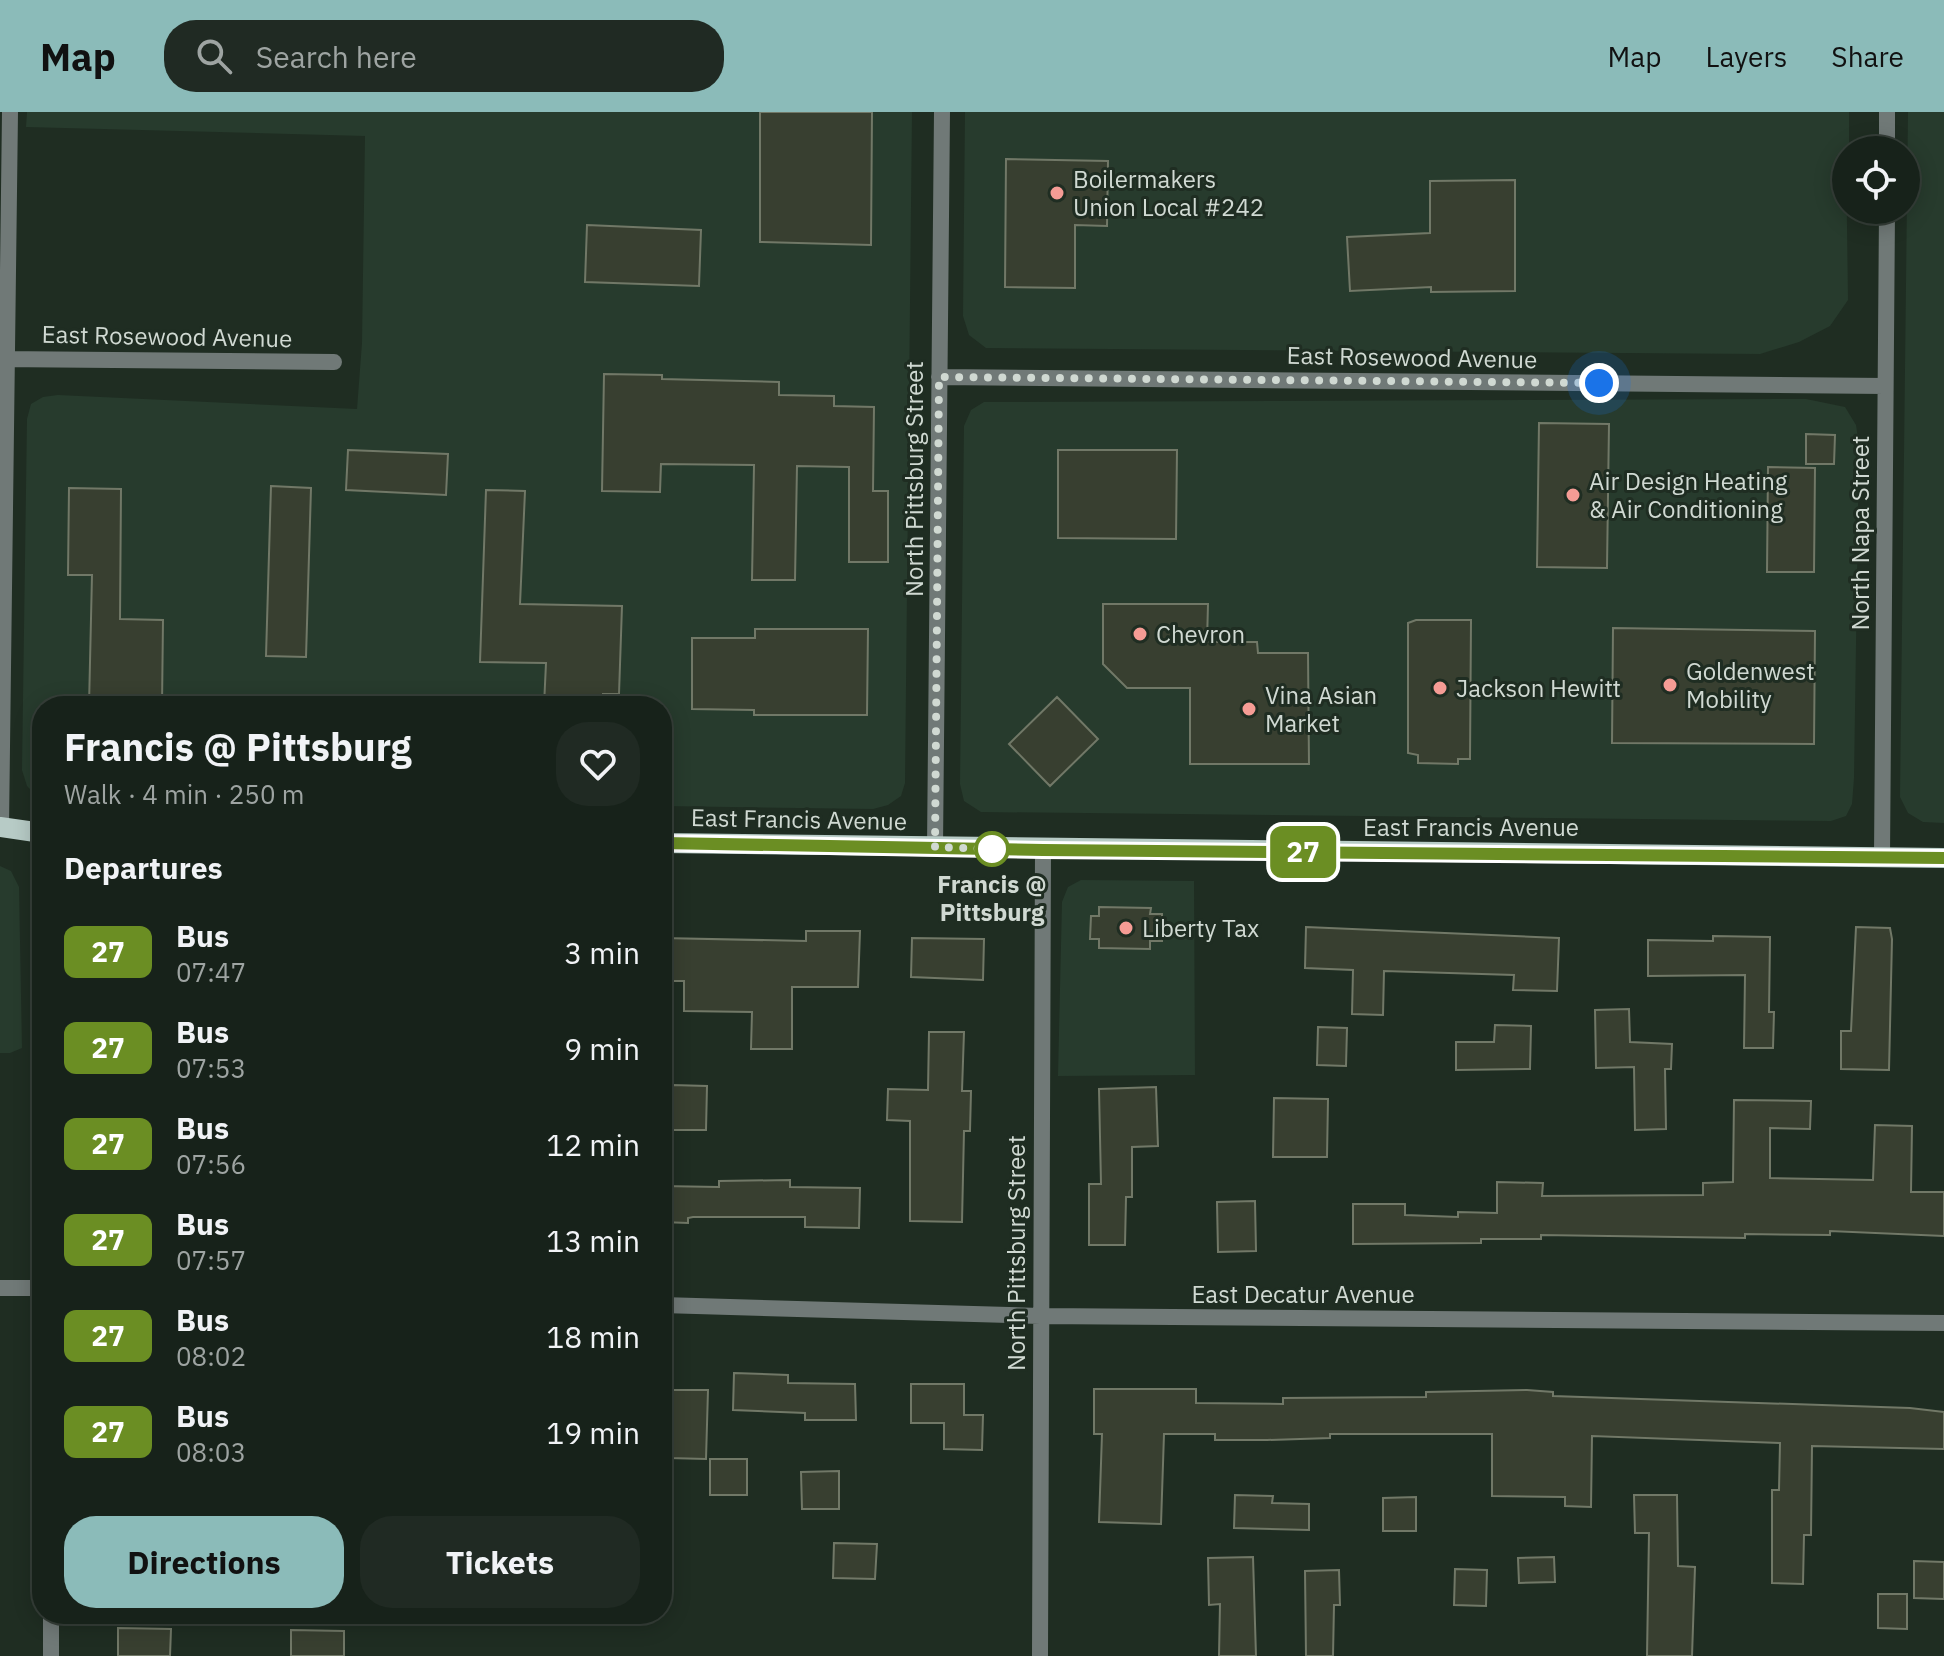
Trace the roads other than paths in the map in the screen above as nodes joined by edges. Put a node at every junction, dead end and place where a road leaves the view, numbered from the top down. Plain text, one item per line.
1 (10, 112) edge
2 (942, 112) edge
3 (1887, 112) edge
4 (1887, 136) edge
5 (1887, 224) edge
6 (3, 359) edge
7 (334, 362) dead end
8 (939, 377) junction
9 (1885, 386) junction
10 (1, 827) edge
11 (32, 832) edge
12 (672, 843) edge
13 (935, 847) junction
14 (1043, 850) junction
15 (1882, 856) junction
16 (1944, 858) edge
17 (0, 1288) edge
18 (32, 1288) edge
19 (672, 1305) edge
20 (1040, 1316) junction
21 (1944, 1323) edge
22 (51, 1624) edge
23 (51, 1656) edge
24 (1040, 1656) edge

1 - 6 street
2 - 8 street, North Pittsburg Street
3 - 4 street
5 - 9 street, North Napa Street
6 - 7 street, East Rosewood Avenue
6 - 10 street
8 - 9 street, East Rosewood Avenue
8 - 13 street, North Pittsburg Street
9 - 15 street, North Napa Street
10 - 11 main road
12 - 13 main road, East Francis Avenue
13 - 14 main road, East Francis Avenue
14 - 15 main road, East Francis Avenue
14 - 20 street, North Pittsburg Street
15 - 16 main road, East Francis Avenue
17 - 18 street
19 - 20 street, East Decatur Avenue
20 - 21 street, East Decatur Avenue
20 - 24 street, North Pittsburg Street
22 - 23 street

